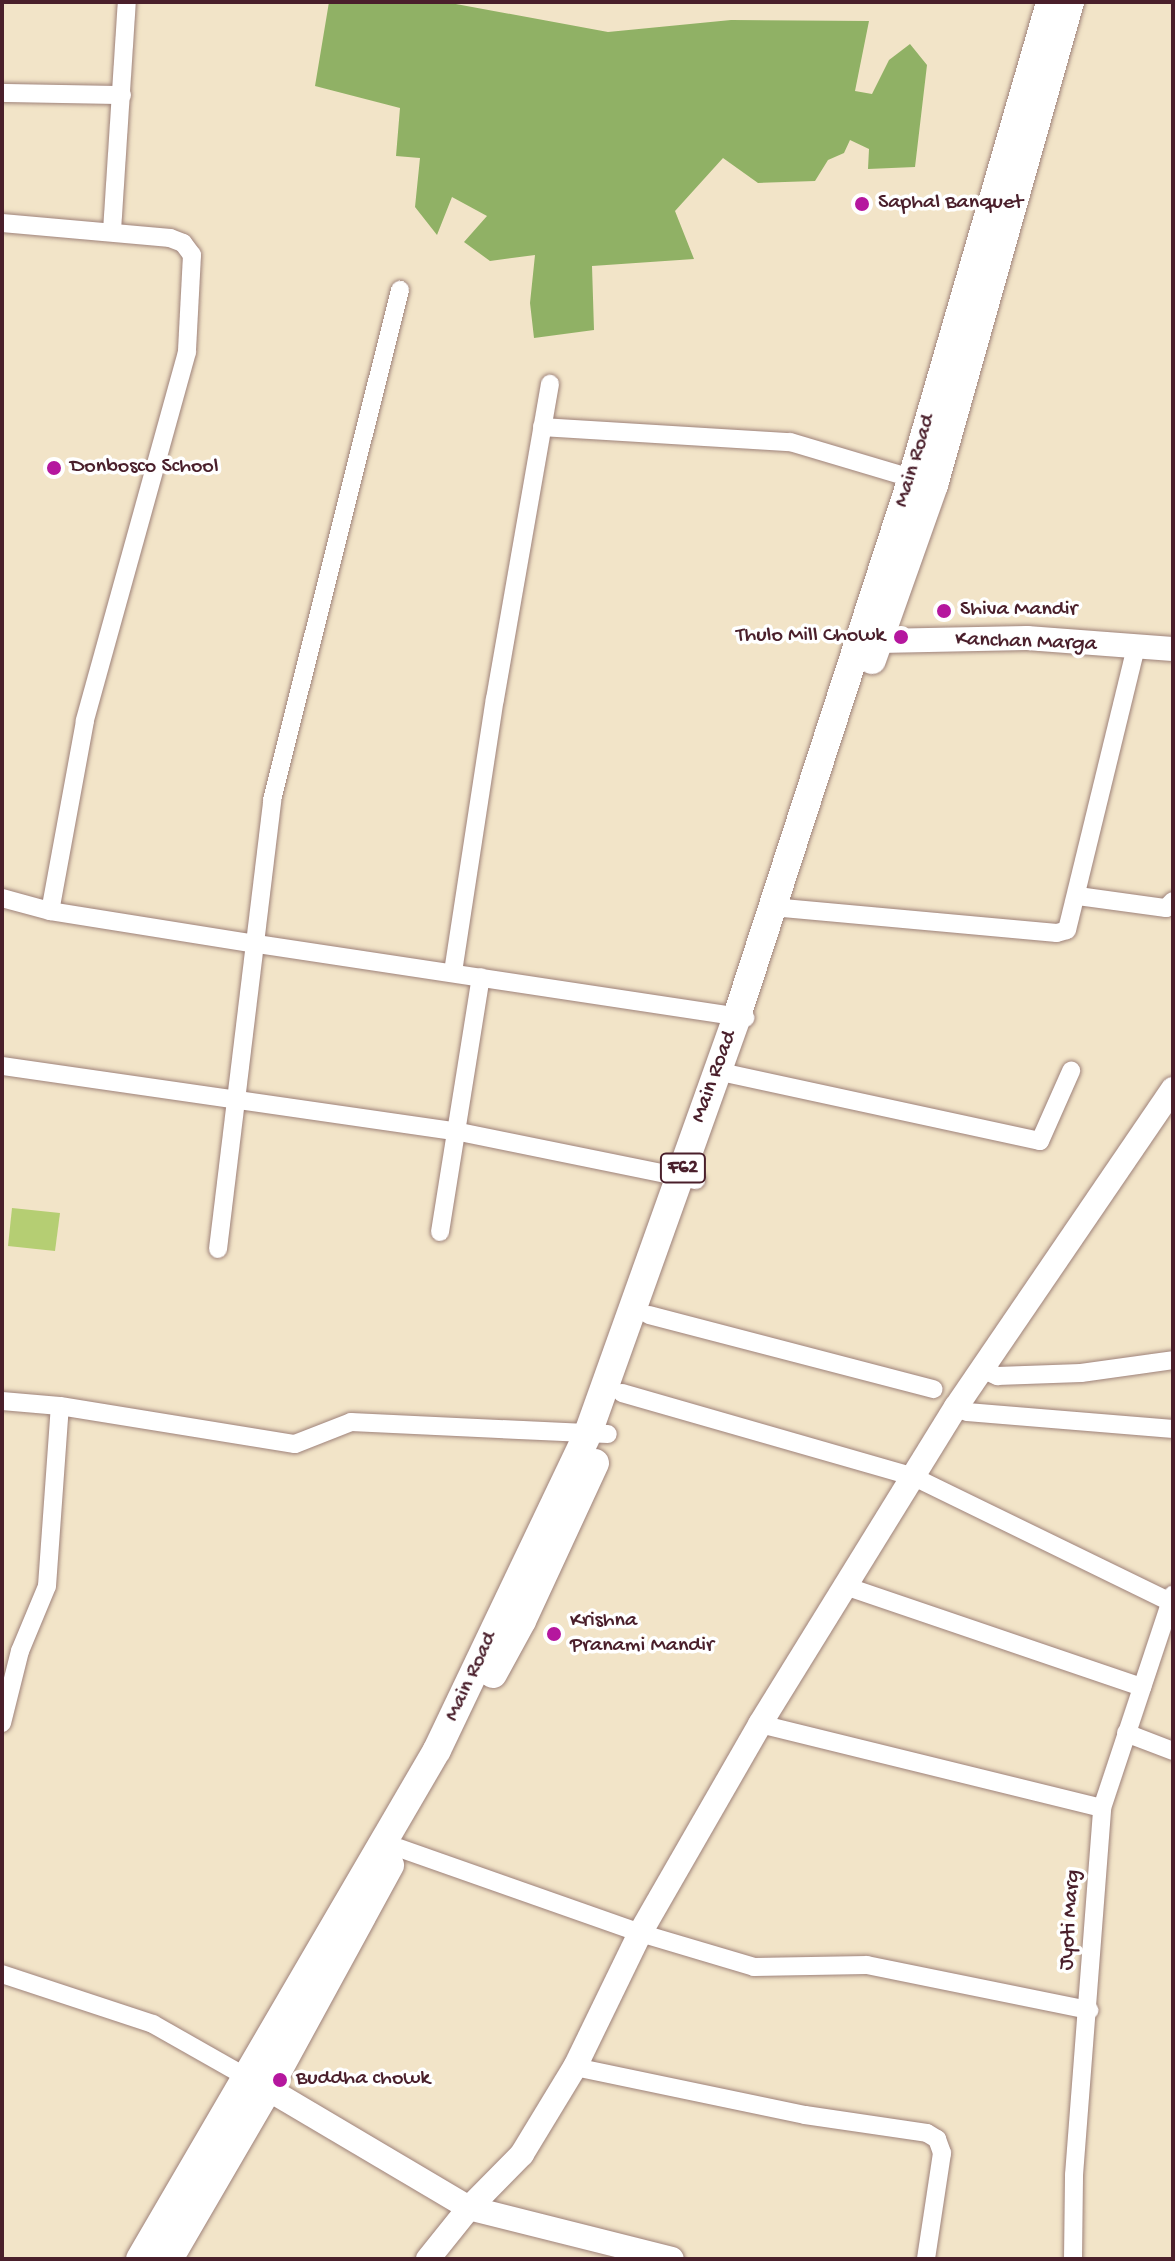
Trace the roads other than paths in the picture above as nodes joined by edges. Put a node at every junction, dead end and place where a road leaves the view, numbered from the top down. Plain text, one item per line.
1 (127, 2) edge
2 (1050, 2) edge
3 (1070, 2) edge
4 (2, 93) edge
5 (122, 95) junction
6 (2, 223) edge
7 (112, 231) junction
8 (400, 290) dead end
9 (550, 384) dead end
10 (542, 427) junction
11 (923, 482) junction
12 (879, 641) junction
13 (1136, 648) junction
14 (1173, 649) edge
15 (1078, 896) junction
16 (2, 898) edge
17 (1173, 901) edge
18 (783, 908) junction
19 (50, 911) junction
20 (257, 944) junction
21 (453, 972) junction
22 (481, 977) junction
23 (742, 1017) junction
24 (2, 1066) edge
25 (1071, 1071) dead end
26 (730, 1074) junction
27 (1173, 1089) edge
28 (236, 1098) junction
29 (455, 1131) junction
30 (688, 1178) junction
31 (440, 1232) dead end
32 (218, 1249) dead end
33 (649, 1315) junction
34 (1173, 1360) edge
35 (982, 1369) junction
36 (934, 1389) dead end
37 (622, 1393) junction
38 (2, 1401) edge
39 (60, 1406) junction
40 (956, 1407) junction
41 (1173, 1429) edge
42 (598, 1434) junction
43 (914, 1477) junction
44 (845, 1586) junction
45 (1172, 1599) edge
46 (1142, 1687) junction
47 (2, 1723) edge
48 (760, 1724) junction
49 (1126, 1733) junction
50 (1173, 1751) edge
51 (1102, 1808) junction
52 (399, 1848) junction
53 (640, 1933) junction
54 (2, 1974) edge
55 (1089, 2010) junction
56 (575, 2067) junction
57 (258, 2083) junction
58 (469, 2208) junction
59 (633, 2255) edge
60 (140, 2259) edge
61 (169, 2259) edge
62 (428, 2259) edge
63 (672, 2259) edge
64 (926, 2259) edge
65 (1073, 2259) edge

1 - 5 street
2 - 11 main road, Main Road / F62
3 - 11 main road, Main Road / F62
4 - 5 street
5 - 7 street
6 - 7 street
7 - 19 street
8 - 20 street
9 - 10 street
10 - 11 street
10 - 21 street
11 - 12 main road, Main Road / F62
11 - 23 main road, Main Road / F62
12 - 13 street, Kanchan Marga
12 - 18 main road, Main Road / F62
13 - 14 street, Kanchan Marga
13 - 15 street
15 - 17 street
15 - 18 street
16 - 19 street
18 - 23 main road, Main Road / F62
19 - 20 street
20 - 21 street
20 - 28 street
21 - 22 street
22 - 23 street
22 - 29 street
23 - 26 main road, Main Road / F62
23 - 30 main road, Main Road / F62
24 - 28 street
25 - 26 street
26 - 30 main road, Main Road / F62
27 - 35 street
28 - 29 street
28 - 32 street
29 - 30 street
29 - 31 street
30 - 33 main road, Main Road / F62
30 - 42 main road, Main Road / F62
33 - 36 street
33 - 37 main road, Main Road / F62
34 - 35 street
35 - 40 street
37 - 42 main road, Main Road / F62
37 - 43 street
38 - 39 street
39 - 42 street
39 - 47 street
40 - 41 street
40 - 43 street
42 - 52 main road, Main Road / F62
42 - 57 main road, Main Road / F62
43 - 44 street
43 - 45 street
44 - 46 street
44 - 48 street
45 - 46 street, Jyoti Marg
46 - 49 street, Jyoti Marg
48 - 51 street
48 - 53 street
49 - 50 street
49 - 51 street, Jyoti Marg
51 - 55 street, Jyoti Marg
52 - 53 street
52 - 57 main road, Main Road / F62
53 - 55 street
53 - 56 street
54 - 57 street
55 - 65 street, Jyoti Marg
56 - 58 street
56 - 64 street
57 - 58 street
57 - 60 main road, Main Road / F62
57 - 61 main road, Main Road / F62
58 - 59 street
58 - 62 street
59 - 63 street

